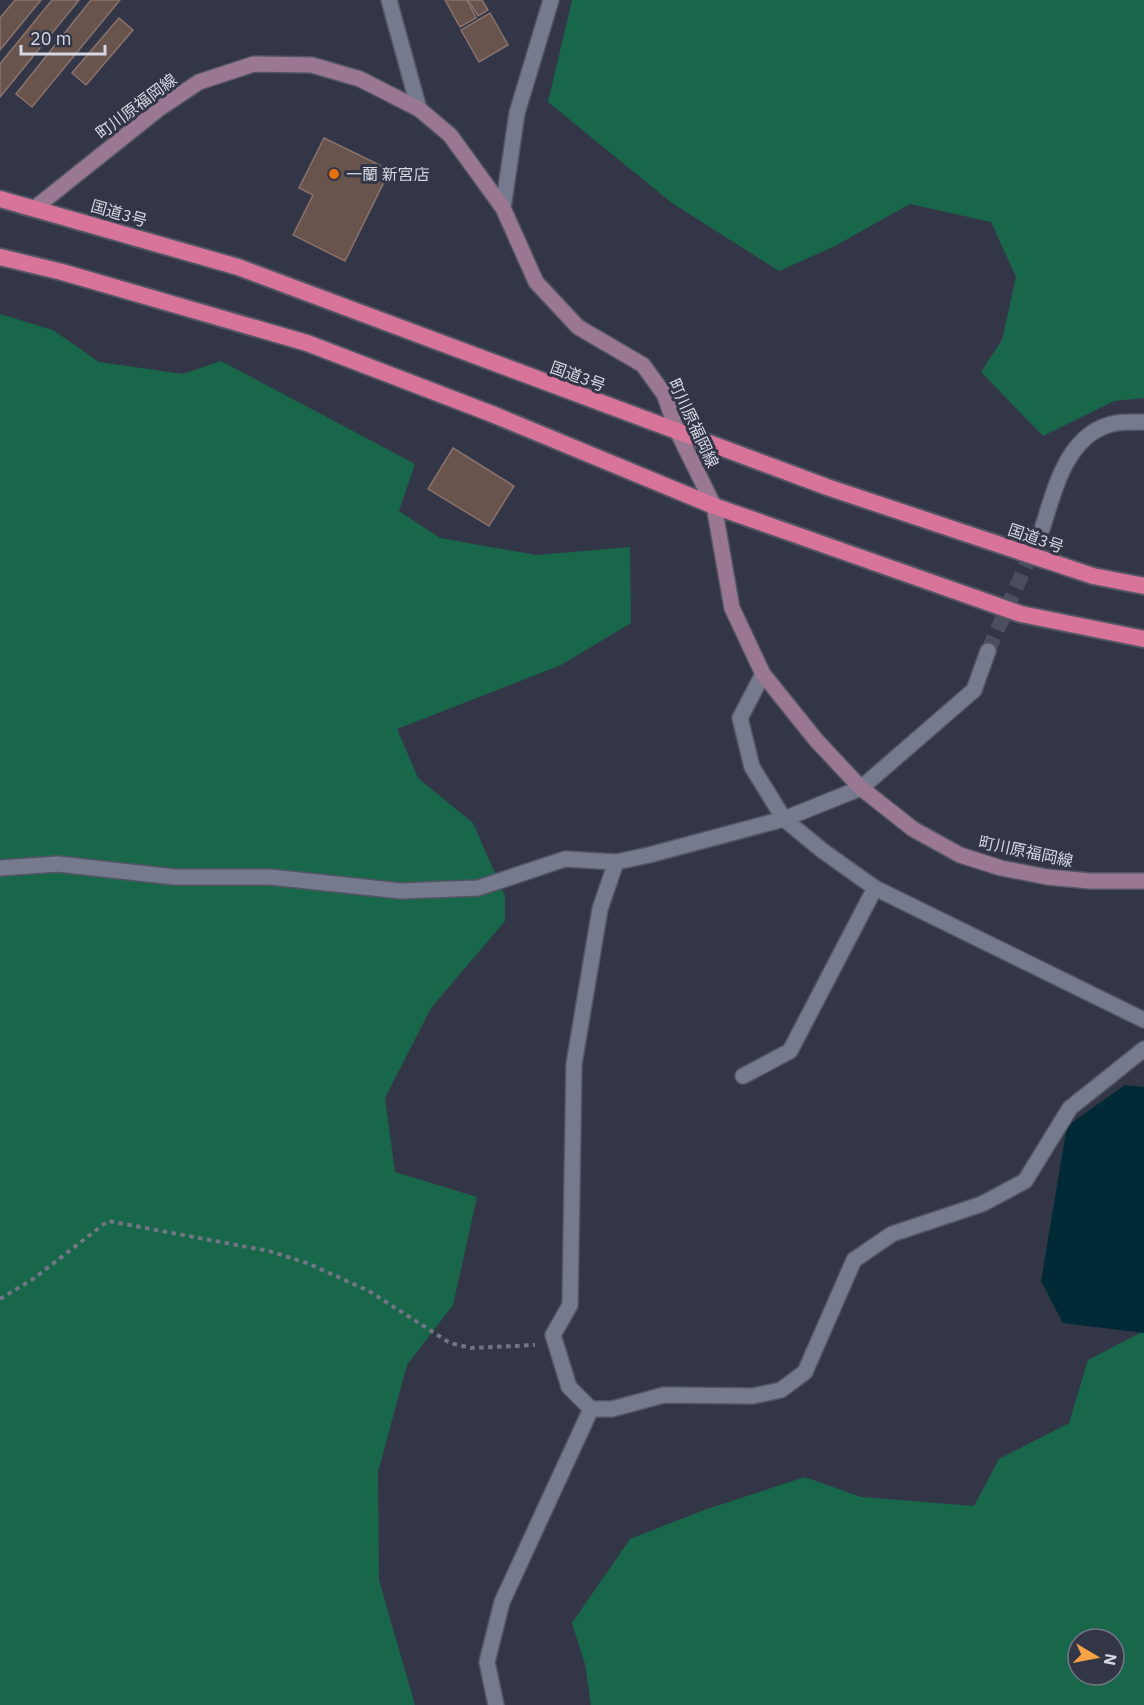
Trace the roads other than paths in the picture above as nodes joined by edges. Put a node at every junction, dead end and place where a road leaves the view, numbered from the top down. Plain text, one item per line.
1 (389, 0) edge
2 (551, 0) edge
3 (419, 109) junction
4 (0, 199) edge
5 (36, 207) junction
6 (503, 208) junction
7 (0, 257) edge
8 (1144, 422) edge
9 (678, 433) junction
10 (714, 506) junction
11 (1042, 529) tunnel mouth
12 (1144, 585) edge
13 (1144, 639) edge
14 (988, 651) tunnel mouth
15 (763, 674) junction
16 (861, 788) junction
17 (784, 819) junction
18 (616, 862) junction
19 (0, 868) edge
20 (1144, 881) edge
21 (875, 888) junction
22 (1144, 1020) edge
23 (1144, 1049) edge
24 (743, 1076) dead end
25 (591, 1409) junction
26 (496, 1705) edge

1 - 3 street
2 - 6 street
3 - 5 main road, 町川原福岡線
3 - 6 main road, 町川原福岡線
4 - 5 highway, 国道3号
5 - 9 highway, 国道3号
6 - 9 main road, 町川原福岡線
7 - 10 highway
8 - 11 street
9 - 10 main road, 町川原福岡線
9 - 12 highway, 国道3号
10 - 13 highway
10 - 15 main road, 町川原福岡線
14 - 16 street
15 - 16 main road, 町川原福岡線
15 - 17 street
16 - 17 street
16 - 20 main road, 町川原福岡線
17 - 18 street
17 - 21 street
18 - 19 street
18 - 25 street
21 - 22 street
21 - 24 street
23 - 25 street
25 - 26 street

